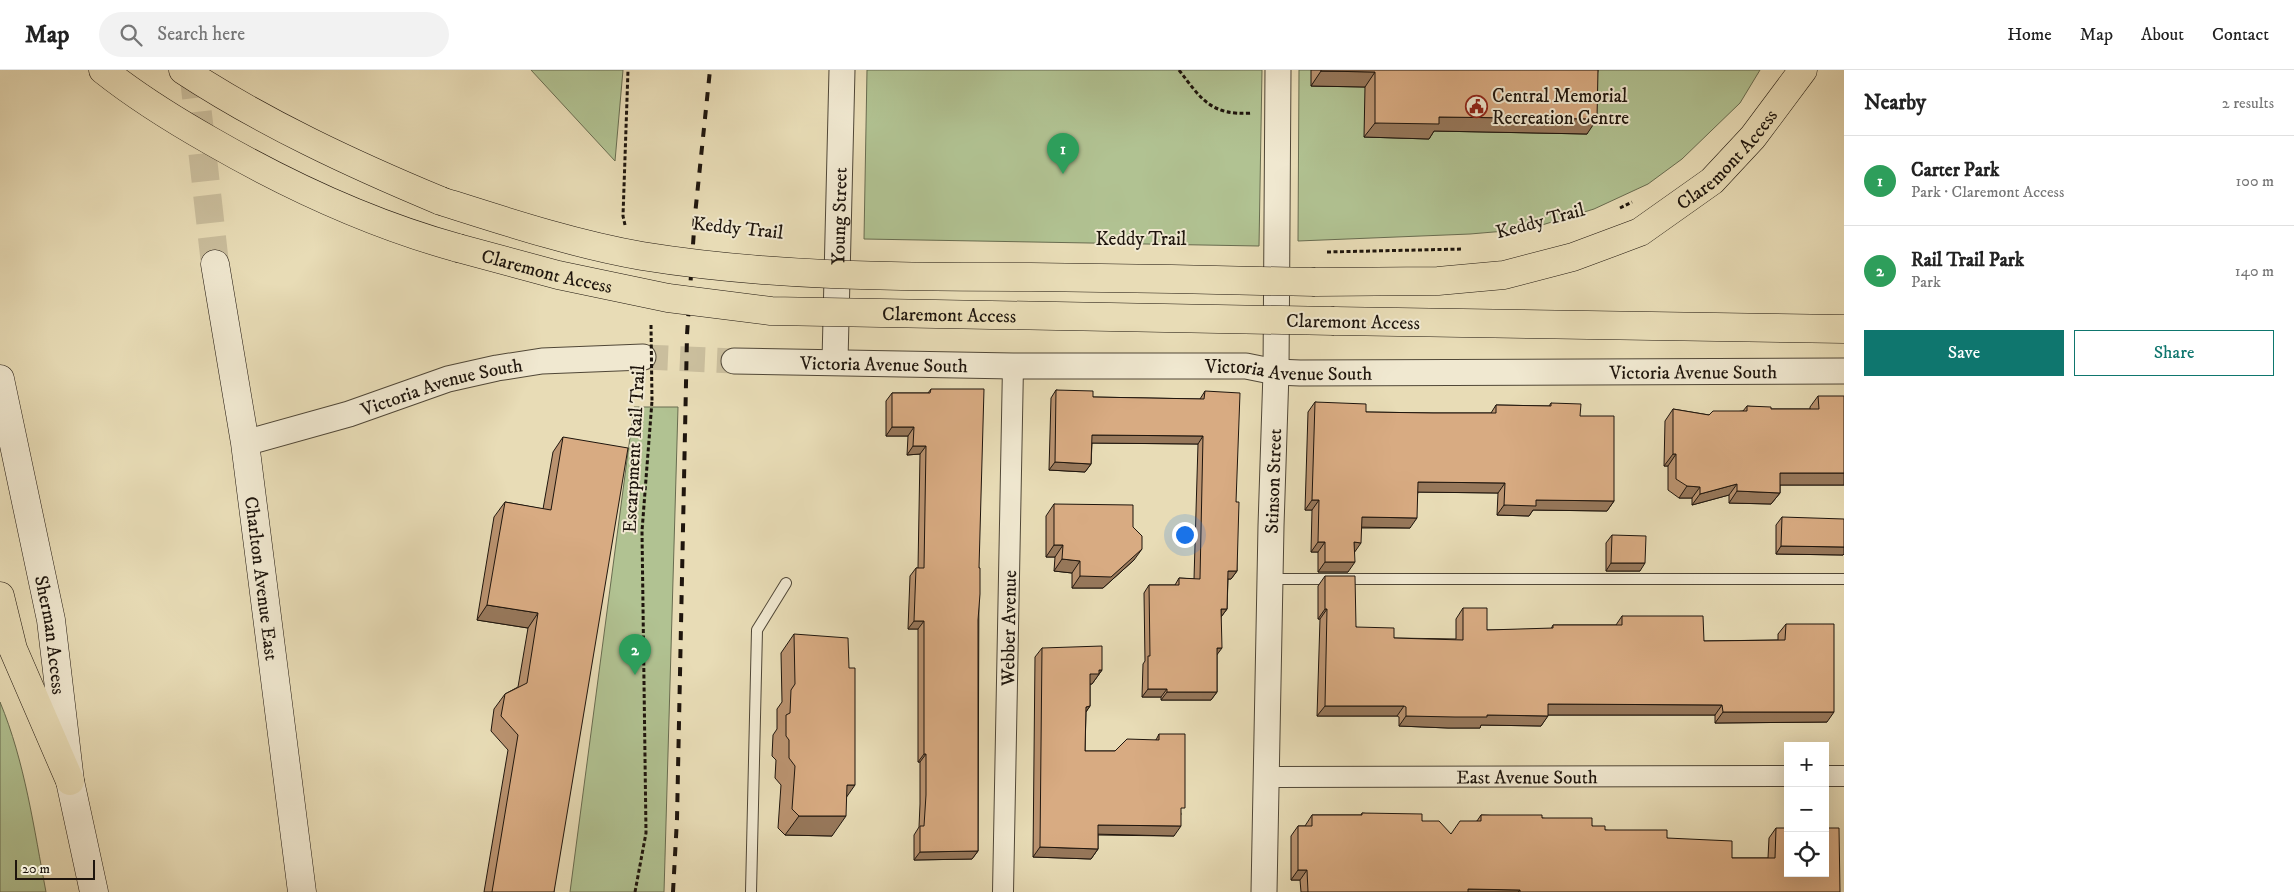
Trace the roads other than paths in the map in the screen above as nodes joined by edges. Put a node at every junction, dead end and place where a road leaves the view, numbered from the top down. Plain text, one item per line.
1 (103, 70) edge
2 (183, 70) edge
3 (842, 70) edge
4 (1278, 70) edge
5 (1803, 70) edge
6 (215, 264) tunnel mouth
7 (1844, 329) edge
8 (642, 357) tunnel mouth
9 (734, 361) tunnel mouth
10 (836, 361) junction
11 (1013, 366) junction
12 (1844, 370) edge
13 (1276, 372) junction
14 (0, 379) edge
15 (245, 443) junction
16 (1270, 579) junction
17 (1844, 580) edge
18 (786, 583) dead end
19 (0, 596) edge
20 (1267, 776) junction
21 (1784, 776) edge
22 (1829, 776) edge
23 (1844, 776) edge
24 (70, 781) junction
25 (94, 892) edge
26 (302, 892) edge
27 (751, 892) edge
28 (1003, 892) edge
29 (1264, 892) edge

1 - 7 main road, Claremont Access, bridge
2 - 5 main road, Claremont Access, bridge
3 - 10 street, Young Street
4 - 13 street, Stinson Street
6 - 15 main road, Charlton Avenue East
8 - 15 street, Victoria Avenue South
9 - 10 street, Victoria Avenue South
10 - 11 street, Victoria Avenue South
11 - 13 street, Victoria Avenue South
11 - 28 street, Webber Avenue
12 - 13 street, Victoria Avenue South
13 - 16 street, Stinson Street
14 - 24 main road, Sherman Access
15 - 26 main road, Charlton Avenue East
16 - 17 lane
16 - 20 street, Stinson Street
18 - 27 lane
19 - 24 main road
20 - 21 street, East Avenue South
20 - 29 street, Stinson Street
22 - 23 street
24 - 25 main road, Sherman Access

